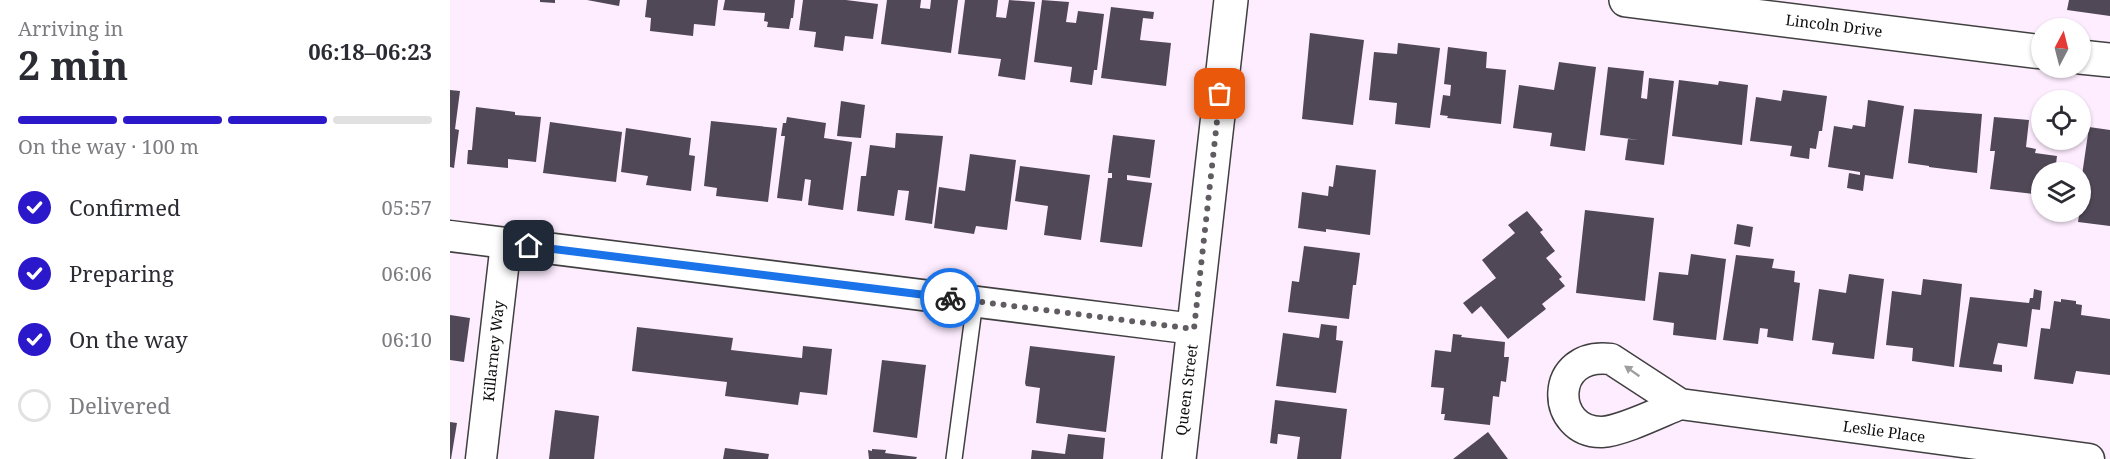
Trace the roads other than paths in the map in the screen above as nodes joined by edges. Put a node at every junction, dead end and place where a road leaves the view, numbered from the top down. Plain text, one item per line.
1 (1231, 0) edge
2 (1626, 0) edge
3 (2031, 51) edge
4 (2091, 58) edge
5 (2110, 60) edge
6 (450, 236) edge
7 (506, 243) junction
8 (975, 301) junction
9 (1194, 329) junction
10 (1680, 404) dead end
11 (481, 459) edge
12 (954, 459) edge
13 (1179, 459) edge
14 (2089, 459) edge

1 - 9 street, Queen Street
2 - 3 street, Lincoln Drive
4 - 5 street
6 - 7 street
7 - 8 street
7 - 11 street, Killarney Way
8 - 9 street
8 - 12 lane
9 - 13 street, Queen Street
10 - 14 street, Leslie Place

